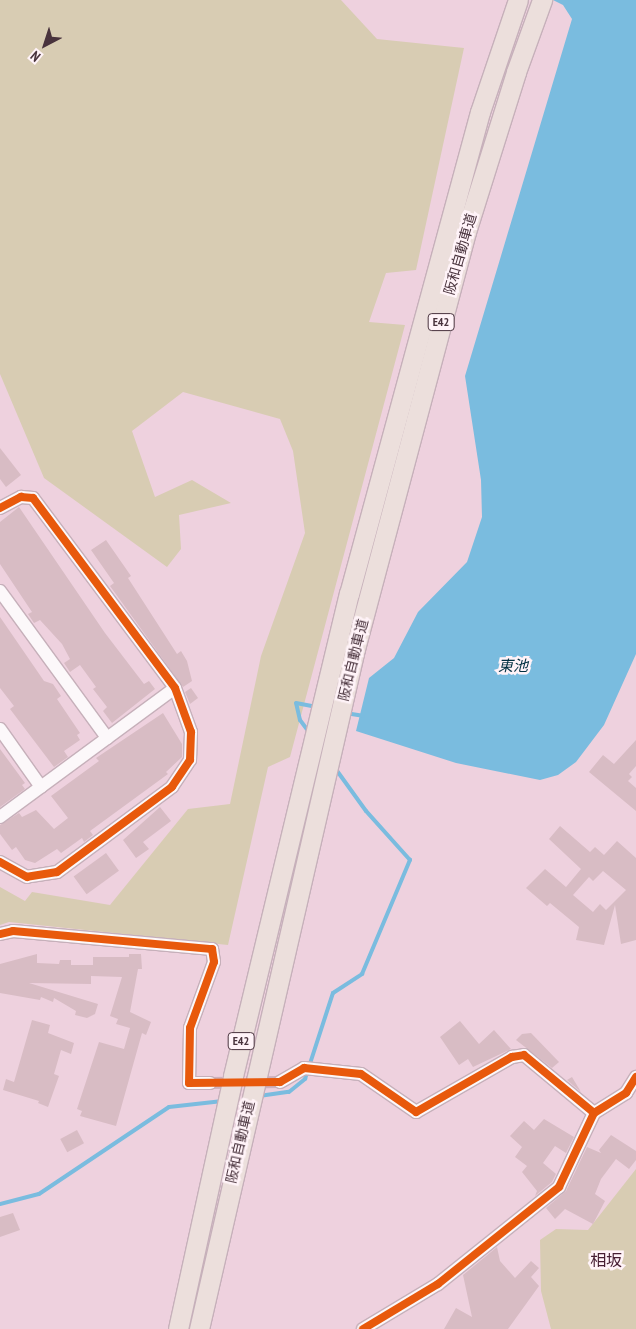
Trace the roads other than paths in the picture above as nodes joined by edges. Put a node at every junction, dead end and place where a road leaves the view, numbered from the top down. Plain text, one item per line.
1 (518, 0) edge
2 (542, 0) edge
3 (0, 508) edge
4 (0, 591) edge
5 (346, 646) junction
6 (175, 688) junction
7 (0, 729) edge
8 (107, 738) junction
9 (319, 757) junction
10 (41, 787) junction
11 (0, 817) edge
12 (0, 862) edge
13 (0, 934) edge
14 (636, 1077) edge
15 (280, 1082) tunnel mouth
16 (210, 1083) tunnel mouth
17 (594, 1113) junction
18 (178, 1329) edge
19 (199, 1329) edge
20 (362, 1329) edge

1 - 5 highway, 阪和自動車道 / E42
2 - 5 highway, 阪和自動車道 / E42
3 - 6 street
4 - 8 street
5 - 9 highway, 阪和自動車道 / E42
6 - 8 street
6 - 12 street
7 - 10 street
8 - 10 street
9 - 18 highway, 阪和自動車道 / E42
9 - 19 highway, 阪和自動車道 / E42
10 - 11 street
13 - 16 street
14 - 17 street
15 - 17 street
17 - 20 street

